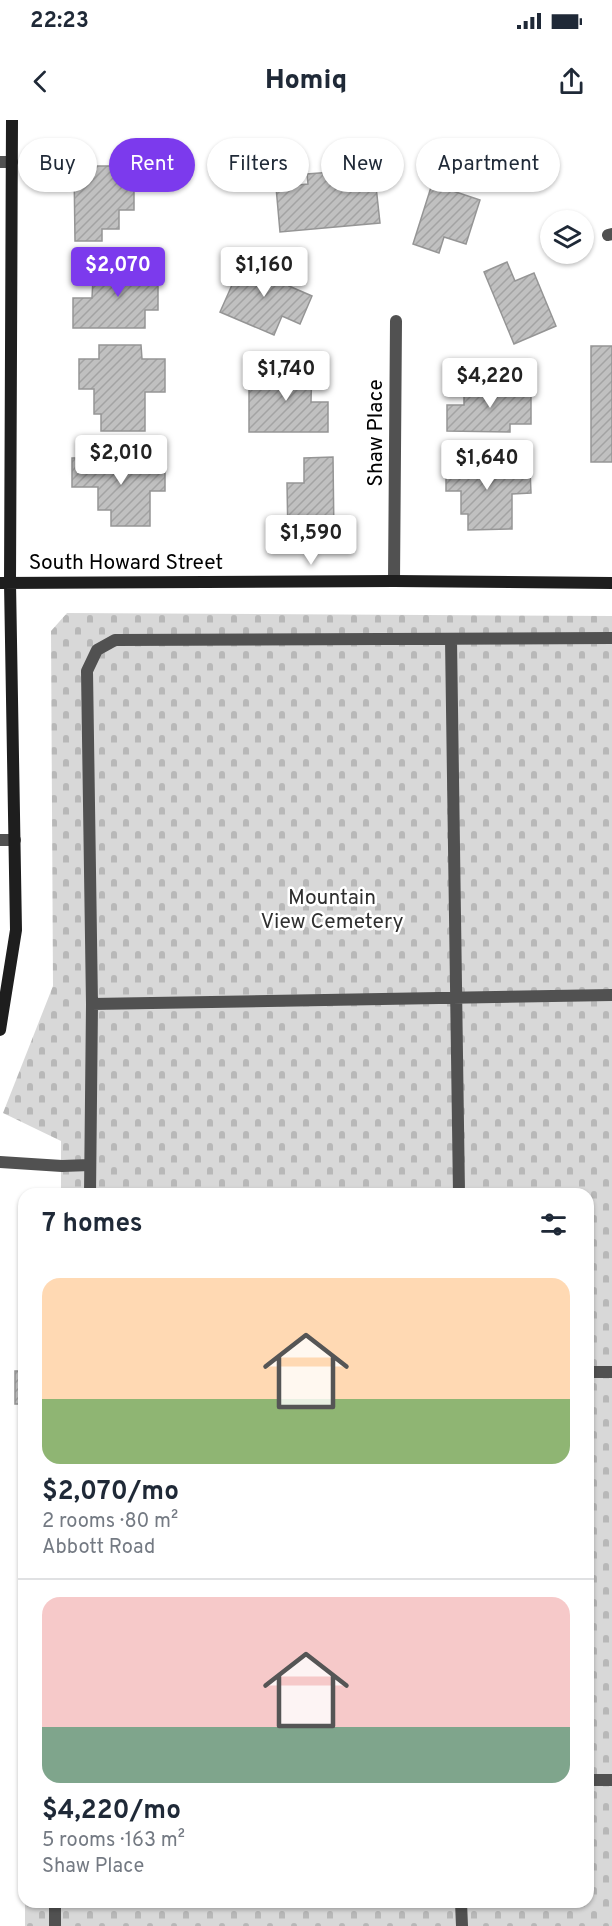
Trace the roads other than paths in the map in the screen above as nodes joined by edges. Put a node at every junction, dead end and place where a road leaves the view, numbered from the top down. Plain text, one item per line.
1 (12, 120) edge
2 (6, 162) edge
3 (6, 310) edge
4 (396, 321) dead end
5 (394, 581) junction
6 (5, 583) edge
7 (612, 583) edge
8 (612, 638) edge
9 (451, 639) junction
10 (0, 840) edge
11 (15, 840) junction
12 (612, 995) edge
13 (456, 998) junction
14 (92, 1004) junction
15 (0, 1030) edge
16 (0, 1162) edge
17 (90, 1165) junction
18 (90, 1188) edge
19 (459, 1188) edge
20 (594, 1372) edge
21 (612, 1372) edge
22 (594, 1780) edge
23 (612, 1780) edge
24 (55, 1908) edge
25 (461, 1908) edge
26 (55, 1926) edge
27 (462, 1926) edge

1 - 2 main road
2 - 3 main road
3 - 6 main road
4 - 5 street, Shaw Place
5 - 6 main road, South Howard Street
5 - 7 main road, South Howard Street
6 - 11 main road
8 - 9 street
9 - 13 street
9 - 14 street
10 - 11 street
11 - 15 main road
12 - 13 street
13 - 14 street
13 - 19 street
14 - 17 street
16 - 17 street
17 - 18 street
20 - 21 street
22 - 23 street
24 - 26 street
25 - 27 street

